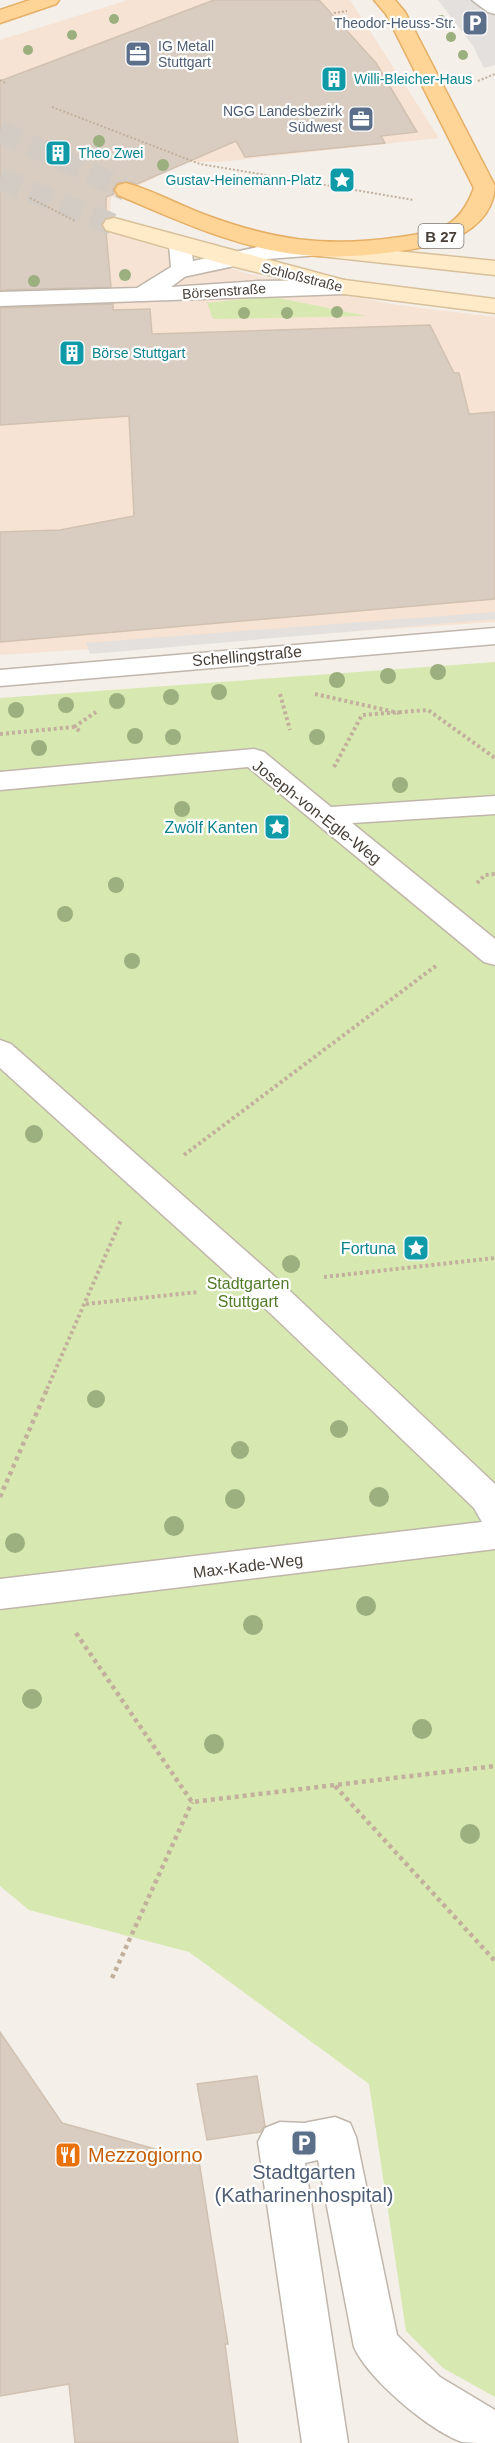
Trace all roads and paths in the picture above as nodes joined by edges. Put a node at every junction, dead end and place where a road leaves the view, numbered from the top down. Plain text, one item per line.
1 (49, 0) edge
2 (384, 0) edge
3 (482, 0) edge
4 (495, 8) edge
5 (0, 17) edge
6 (0, 80) edge
7 (7, 84) dead end
8 (52, 107) dead end
9 (126, 190) tunnel mouth
10 (30, 198) dead end
11 (422, 201) dead end
12 (78, 222) dead end
13 (114, 225) tunnel mouth
14 (180, 245) junction
15 (312, 250) junction
16 (232, 259) junction
17 (495, 268) edge
18 (183, 270) junction
19 (344, 288) junction
20 (140, 296) junction
21 (0, 299) edge
22 (495, 306) edge
23 (495, 636) edge
24 (269, 654) junction
25 (0, 678) edge
26 (310, 693) dead end
27 (280, 695) junction
28 (290, 695) dead end
29 (269, 696) dead end
30 (98, 711) dead end
31 (399, 713) junction
32 (74, 727) dead end
33 (254, 758) junction
34 (495, 758) edge
35 (0, 781) edge
36 (300, 797) junction
37 (495, 804) edge
38 (325, 816) junction
39 (495, 955) edge
40 (446, 958) dead end
41 (0, 1051) edge
42 (182, 1157) dead end
43 (139, 1177) junction
44 (0, 1497) edge
45 (495, 1512) edge
46 (495, 1534) edge
47 (46, 1591) junction
48 (0, 1594) edge
49 (495, 1766) edge
50 (335, 1785) junction
51 (192, 1802) junction
52 (495, 1961) edge
53 (112, 1978) dead end
54 (495, 2436) edge
55 (325, 2443) edge

1 - 5 main road
2 - 15 main road, B 27
3 - 4 street
6 - 7 path
8 - 11 path
9 - 15 main road, Schloßstraße / B 27
10 - 12 path
13 - 14 main road, Schloßstraße
14 - 16 main road, Schloßstraße
14 - 18 street, Börsenstraße
15 - 16 street
15 - 17 main road, Schloßstraße
16 - 18 street
16 - 19 main road, Schloßstraße
18 - 20 street, Börsenstraße
19 - 20 street, Börsenstraße
19 - 22 main road, Schloßstraße
20 - 21 street, Börsenstraße
23 - 24 street, Schellingstraße
24 - 25 street, Schellingstraße
24 - 27 path
26 - 31 path
27 - 28 path
27 - 29 path
27 - 33 path
30 - 32 path
31 - 34 path
31 - 36 path
33 - 35 street, Joseph-von-Egle-Weg
33 - 36 street, Joseph-von-Egle-Weg
36 - 38 street, Joseph-von-Egle-Weg
37 - 38 street
38 - 39 street, Joseph-von-Egle-Weg
40 - 42 path
41 - 43 street
43 - 44 path
43 - 45 street
46 - 47 street, Max-Kade-Weg
47 - 48 street, Max-Kade-Weg
47 - 51 path
49 - 50 path
50 - 51 path
50 - 52 path
51 - 53 path
54 - 55 street

